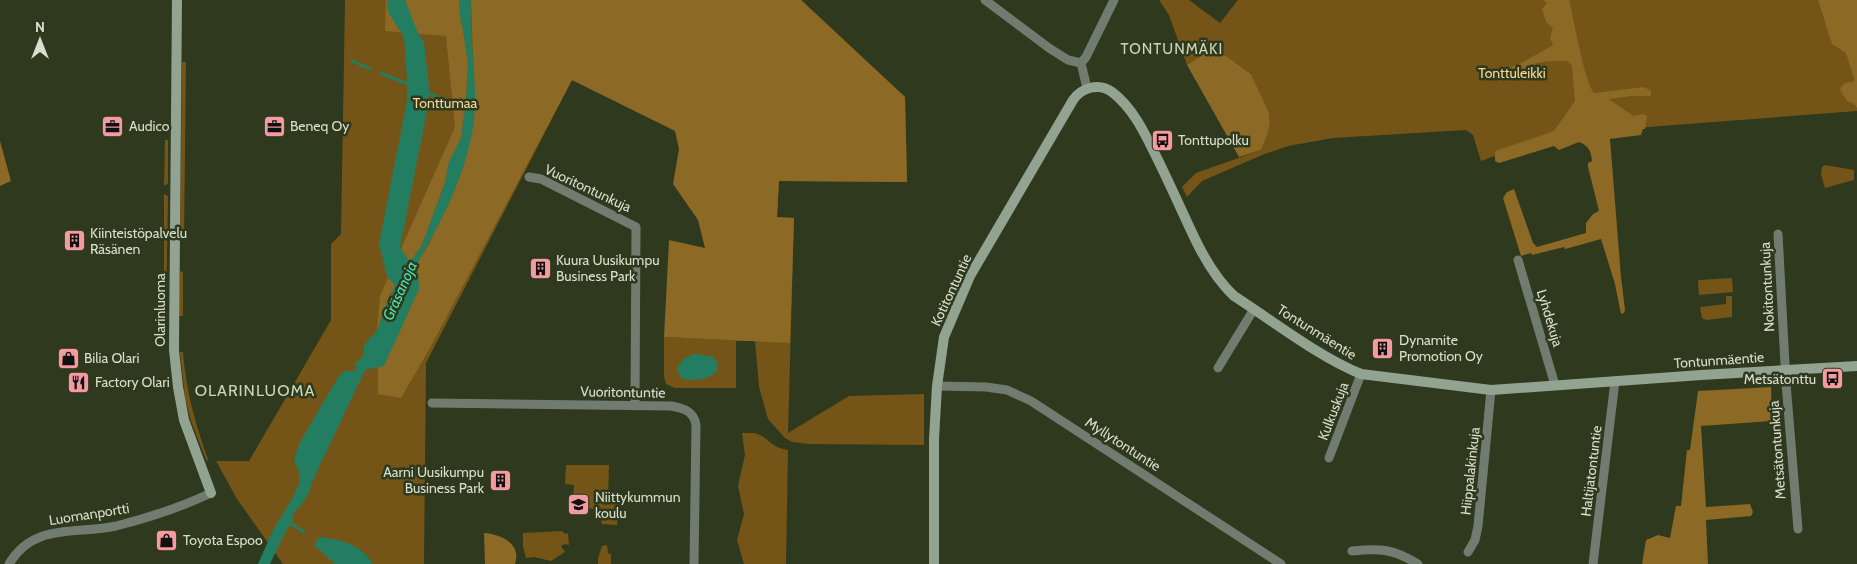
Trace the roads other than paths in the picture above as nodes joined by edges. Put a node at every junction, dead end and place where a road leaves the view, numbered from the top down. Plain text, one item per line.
1 (177, 0) edge
2 (984, 0) edge
3 (1114, 0) edge
4 (1081, 62) junction
5 (1087, 88) junction
6 (529, 177) dead end
7 (1778, 234) dead end
8 (1518, 260) dead end
9 (1254, 309) junction
10 (1857, 366) edge
11 (1218, 368) dead end
12 (1785, 370) junction
13 (1361, 374) junction
14 (1615, 381) junction
15 (1555, 385) junction
16 (937, 386) junction
17 (1491, 390) junction
18 (432, 402) dead end
19 (635, 406) junction
20 (1329, 458) dead end
21 (211, 493) joint
22 (1798, 528) dead end
23 (1352, 551) dead end
24 (1468, 552) dead end
25 (9, 564) edge
26 (694, 564) edge
27 (934, 564) edge
28 (1281, 564) edge
29 (1418, 564) edge
30 (1593, 564) edge

1 - 21 street, Olarinluoma
2 - 4 street
3 - 4 street
4 - 5 street
5 - 9 street, Tontunmäentie
5 - 16 street, Kotitontuntie
6 - 19 street, Vuoritontunkuja
7 - 12 street, Nokitontunkuja
8 - 15 street, Lyhdekuja
9 - 11 street
9 - 13 street, Tontunmäentie
10 - 12 street, Tontunmäentie
12 - 14 street, Tontunmäentie
12 - 22 street, Metsätontunkuja
13 - 17 street, Tontunmäentie
13 - 20 street, Kulkuskuja
14 - 15 street, Tontunmäentie
14 - 30 street, Haltijatontuntie
15 - 17 street, Tontunmäentie
16 - 27 street, Kotitontuntie
16 - 28 street, Myllytontuntie
17 - 24 street, Hiippalakinkuja
18 - 19 street, Vuoritontuntie
19 - 26 street, Vuoritontuntie
21 - 25 street, Luomanportti
23 - 29 street

